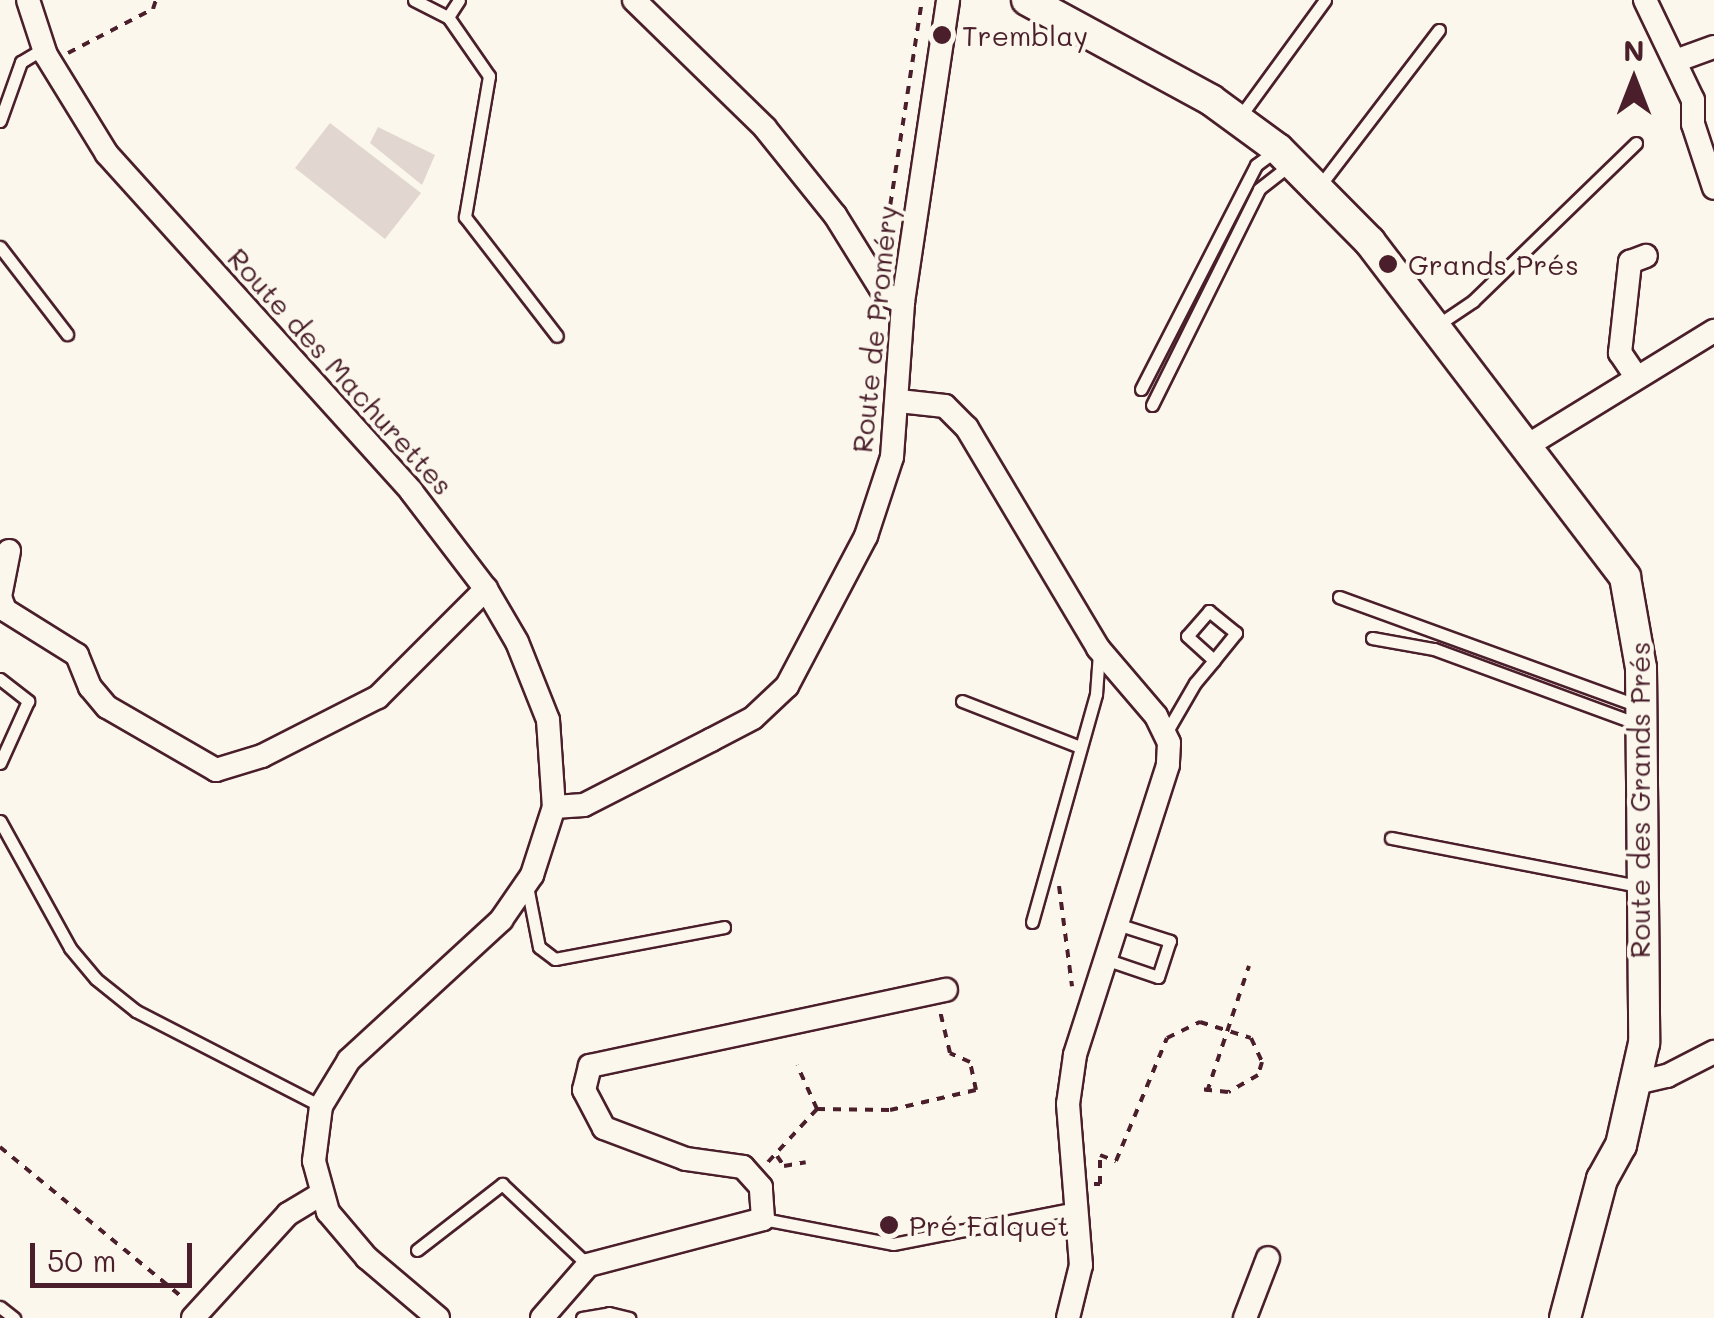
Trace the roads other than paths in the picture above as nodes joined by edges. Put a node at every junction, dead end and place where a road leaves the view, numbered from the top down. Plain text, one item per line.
1 (28, 0) edge
2 (414, 0) edge
3 (458, 0) edge
4 (634, 0) edge
5 (948, 0) edge
6 (1027, 0) edge
7 (1325, 0) edge
8 (1645, 0) edge
9 (448, 17) junction
10 (1439, 30) dead end
11 (1714, 47) edge
12 (47, 56) junction
13 (1678, 60) junction
14 (1704, 96) edge
15 (1239, 118) junction
16 (0, 121) edge
17 (1636, 143) dead end
18 (1285, 156) junction
19 (1714, 188) edge
20 (1316, 192) junction
21 (0, 247) edge
22 (1646, 256) dead end
23 (903, 302) junction
24 (1436, 326) junction
25 (1714, 331) edge
26 (68, 334) dead end
27 (557, 336) dead end
28 (1634, 375) junction
29 (1140, 390) dead end
30 (899, 400) junction
31 (1152, 405) dead end
32 (1530, 444) junction
33 (9, 551) dead end
34 (486, 589) junction
35 (1339, 596) dead end
36 (1372, 638) dead end
37 (1098, 648) junction
38 (1214, 660) dead end
39 (0, 679) edge
40 (962, 702) dead end
41 (1642, 716) junction
42 (1166, 733) junction
43 (1080, 747) junction
44 (0, 763) edge
45 (554, 807) junction
46 (0, 821) edge
47 (1390, 838) dead end
48 (526, 883) junction
49 (1642, 887) junction
50 (1032, 922) dead end
51 (1114, 923) junction
52 (724, 926) dead end
53 (1102, 958) junction
54 (941, 991) road end
55 (1714, 1052) edge
56 (1636, 1083) junction
57 (322, 1106) junction
58 (320, 1195) junction
59 (1076, 1198) junction
60 (763, 1219) junction
61 (418, 1250) dead end
62 (1268, 1258) dead end
63 (588, 1265) junction
64 (0, 1307) edge
65 (197, 1315) edge
66 (14, 1318) edge
67 (438, 1318) edge
68 (542, 1318) edge
69 (582, 1318) edge
70 (628, 1318) edge
71 (1068, 1318) edge
72 (1245, 1318) edge
73 (1565, 1318) edge

1 - 12 street, Route des Machurettes
2 - 9 lane
3 - 9 lane
4 - 23 street
5 - 23 street, Route de Proméry
6 - 15 street, Route des Grands Prés
7 - 15 lane
8 - 13 street
9 - 27 lane
10 - 20 lane
11 - 13 street
12 - 16 lane
12 - 34 street, Route des Machurettes
13 - 14 street
14 - 19 street
15 - 18 street, Route des Grands Prés
17 - 24 lane
18 - 20 street, Route des Grands Prés
18 - 29 lane
18 - 31 lane
20 - 24 street, Route des Grands Prés
21 - 26 lane
22 - 28 street
23 - 30 street, Route de Proméry
24 - 32 street, Route des Grands Prés
25 - 28 street
28 - 32 street
30 - 37 street
30 - 45 street, Route de Proméry
32 - 41 street, Route des Grands Prés
33 - 34 street
34 - 45 street, Route des Machurettes
35 - 41 lane
36 - 41 lane
37 - 42 street
37 - 43 lane
38 - 42 lane
39 - 44 lane
40 - 43 lane
41 - 49 street, Route des Grands Prés
42 - 51 street
43 - 50 lane
45 - 48 street
46 - 57 lane
47 - 49 lane
48 - 52 lane
48 - 57 street
49 - 56 street, Route des Grands Prés
51 - 53 street
51 - 53 lane
53 - 59 street
54 - 60 street
55 - 56 street
56 - 73 street, Route des Grands Prés
57 - 58 street
58 - 65 street
58 - 67 street
59 - 60 lane
59 - 71 street
60 - 63 street
61 - 63 lane
62 - 72 street
63 - 68 street
64 - 66 lane
69 - 70 lane

